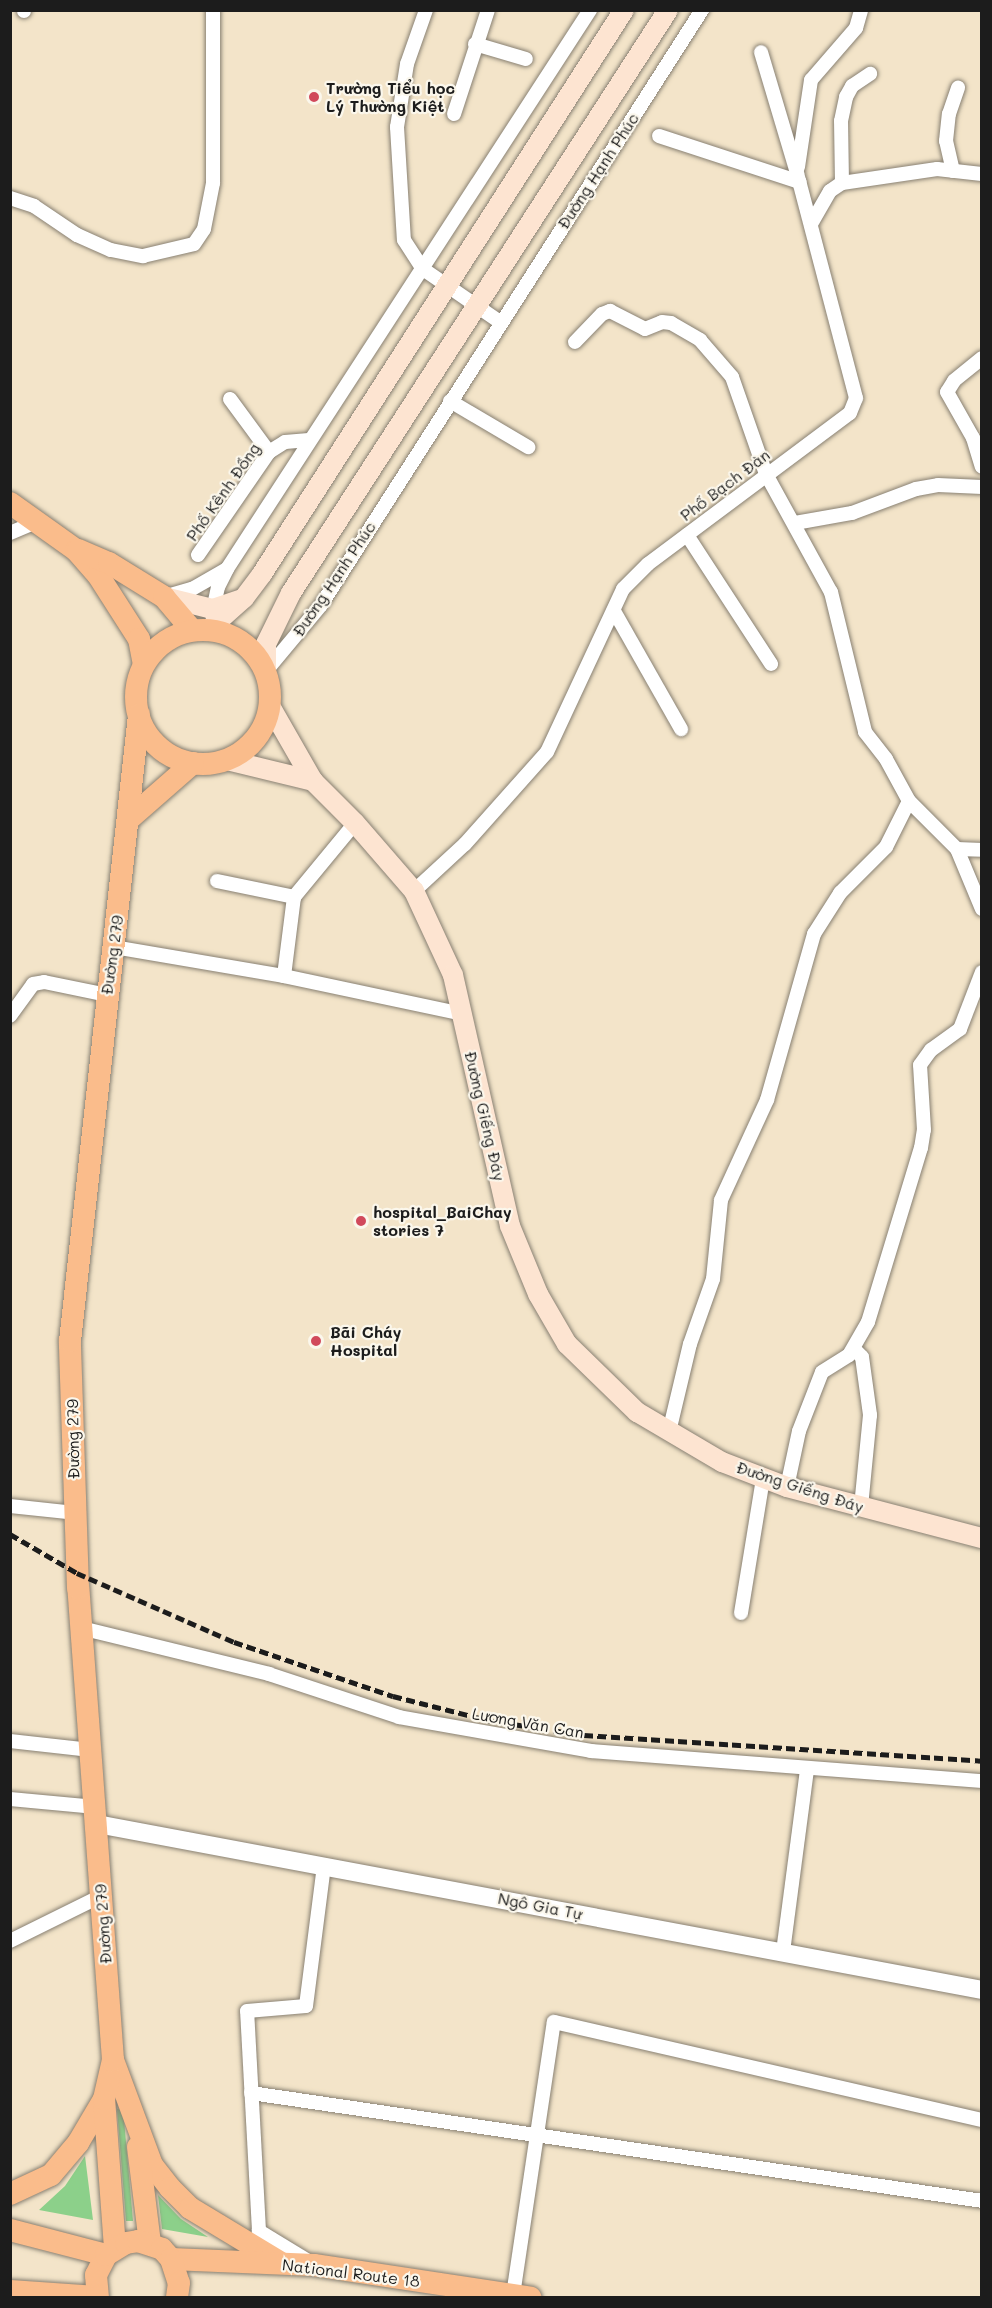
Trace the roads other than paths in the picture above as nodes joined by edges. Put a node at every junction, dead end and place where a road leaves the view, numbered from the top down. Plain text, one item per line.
1 (213, 10) edge
2 (426, 10) edge
3 (488, 10) edge
4 (590, 10) edge
5 (624, 10) edge
6 (668, 10) edge
7 (702, 10) edge
8 (861, 10) edge
9 (476, 44) junction
10 (761, 52) dead end
11 (526, 59) dead end
12 (870, 74) dead end
13 (958, 88) dead end
14 (454, 114) dead end
15 (659, 136) dead end
16 (953, 171) junction
17 (981, 174) edge
18 (799, 178) junction
19 (842, 183) junction
20 (10, 198) edge
21 (811, 224) junction
22 (423, 269) junction
23 (447, 288) junction
24 (476, 307) junction
25 (500, 322) junction
26 (576, 342) dead end
27 (981, 358) edge
28 (230, 399) dead end
29 (450, 401) junction
30 (309, 440) junction
31 (528, 447) dead end
32 (269, 452) junction
33 (981, 467) edge
34 (766, 474) junction
35 (981, 487) edge
36 (10, 502) edge
37 (38, 521) junction
38 (795, 523) junction
39 (10, 533) edge
40 (687, 535) junction
41 (76, 550) junction
42 (198, 555) dead end
43 (227, 569) junction
44 (164, 597) junction
45 (614, 611) junction
46 (204, 623) junction
47 (144, 664) junction
48 (771, 664) dead end
49 (266, 671) junction
50 (270, 706) junction
51 (139, 716) junction
52 (681, 729) dead end
53 (227, 760) junction
54 (193, 763) junction
55 (312, 781) junction
56 (909, 801) junction
57 (129, 819) junction
58 (355, 823) junction
59 (957, 849) junction
60 (981, 850) edge
61 (217, 881) dead end
62 (414, 891) junction
63 (294, 897) junction
64 (981, 909) edge
65 (114, 947) junction
66 (981, 972) edge
67 (284, 976) junction
68 (106, 995) junction
69 (463, 1014) junction
70 (10, 1016) edge
71 (854, 1349) junction
72 (669, 1432) junction
73 (763, 1478) junction
74 (787, 1486) junction
75 (10, 1506) edge
76 (861, 1507) junction
77 (75, 1513) junction
78 (981, 1539) edge
79 (741, 1613) dead end
80 (81, 1628) junction
81 (10, 1741) edge
82 (90, 1750) junction
83 (807, 1769) junction
84 (981, 1782) edge
85 (10, 1799) edge
86 (97, 1815) junction
87 (324, 1866) junction
88 (101, 1896) junction
89 (10, 1941) edge
90 (783, 1952) junction
91 (981, 1990) edge
92 (113, 2060) junction
93 (251, 2093) junction
94 (104, 2099) junction
95 (132, 2103) junction
96 (981, 2120) edge
97 (537, 2133) junction
98 (10, 2193) edge
99 (981, 2201) edge
100 (10, 2230) edge
101 (150, 2243) junction
102 (110, 2251) junction
103 (171, 2259) junction
104 (282, 2264) junction
105 (314, 2265) junction
106 (10, 2291) edge
107 (522, 2296) edge
108 (97, 2297) edge
109 (177, 2298) edge

1 - 20 street
2 - 22 street
3 - 9 street
4 - 22 street
5 - 23 main road
6 - 24 main road, Đường Hạnh Phúc
7 - 25 street, Đường Hạnh Phúc
8 - 18 street
9 - 11 street
9 - 14 street
10 - 18 street, Phố Bạch Đàn
12 - 19 street
13 - 16 street
15 - 18 street
16 - 17 street
16 - 19 street
18 - 21 street, Phố Bạch Đàn
19 - 21 street
21 - 34 street, Phố Bạch Đàn
22 - 23 street
22 - 30 street
23 - 24 street
23 - 46 main road
24 - 25 street
24 - 49 main road, Đường Hạnh Phúc
25 - 29 street, Đường Hạnh Phúc
26 - 34 street
27 - 33 street
28 - 32 street
29 - 31 street
29 - 49 street, Đường Hạnh Phúc
30 - 32 street, Phố Kênh Đồng
30 - 43 street
32 - 42 street, Phố Kênh Đồng
34 - 38 street
34 - 40 street, Phố Bạch Đàn
35 - 38 street
36 - 37 main road
37 - 39 street
37 - 41 main road
38 - 56 street
40 - 45 street, Phố Bạch Đàn
40 - 48 street
41 - 44 main road
41 - 47 main road
43 - 44 street
43 - 46 street
44 - 46 main road
45 - 52 street
45 - 62 street, Phố Bạch Đàn
46 - 47 main road
46 - 49 main road
47 - 51 main road
49 - 50 main road
50 - 53 main road
50 - 55 main road, Đường Giếng Đáy
51 - 54 main road
51 - 57 main road, Đường 279
53 - 54 main road
53 - 55 main road
54 - 57 main road
55 - 58 main road, Đường Giếng Đáy
56 - 59 street
56 - 72 street
57 - 65 main road, Đường 279
58 - 62 main road, Đường Giếng Đáy
58 - 63 street
59 - 60 street
59 - 64 street
61 - 63 street
62 - 69 main road, Đường Giếng Đáy
63 - 67 street
65 - 67 street
65 - 68 main road, Đường 279
66 - 71 street
67 - 69 street
68 - 70 street
68 - 77 main road, Đường 279
69 - 72 main road, Đường Giếng Đáy
71 - 74 street
71 - 76 street
72 - 73 main road, Đường Giếng Đáy
73 - 74 main road, Đường Giếng Đáy
73 - 79 street
74 - 76 main road, Đường Giếng Đáy
75 - 77 street
76 - 78 main road, Đường Giếng Đáy
77 - 80 main road, Đường 279
80 - 82 main road, Đường 279
80 - 83 street, Lương Văn Can
81 - 82 street
82 - 86 main road, Đường 279
83 - 84 street, Lương Văn Can
83 - 90 street
85 - 86 street
86 - 87 street, Ngô Gia Tự
86 - 88 main road, Đường 279
87 - 90 street, Ngô Gia Tự
87 - 93 street
88 - 89 street
88 - 92 main road, Đường 279
90 - 91 street, Ngô Gia Tự
92 - 94 main road
92 - 95 main road
93 - 97 street
93 - 105 street
94 - 98 main road
94 - 102 main road
95 - 101 main road
95 - 104 main road
96 - 97 street
97 - 99 street
97 - 107 street
100 - 102 main road
101 - 102 main road
101 - 103 main road
102 - 108 main road
103 - 104 main road, National Route 18
103 - 109 main road
104 - 105 main road, National Route 18
105 - 107 main road, National Route 18
106 - 108 main road

